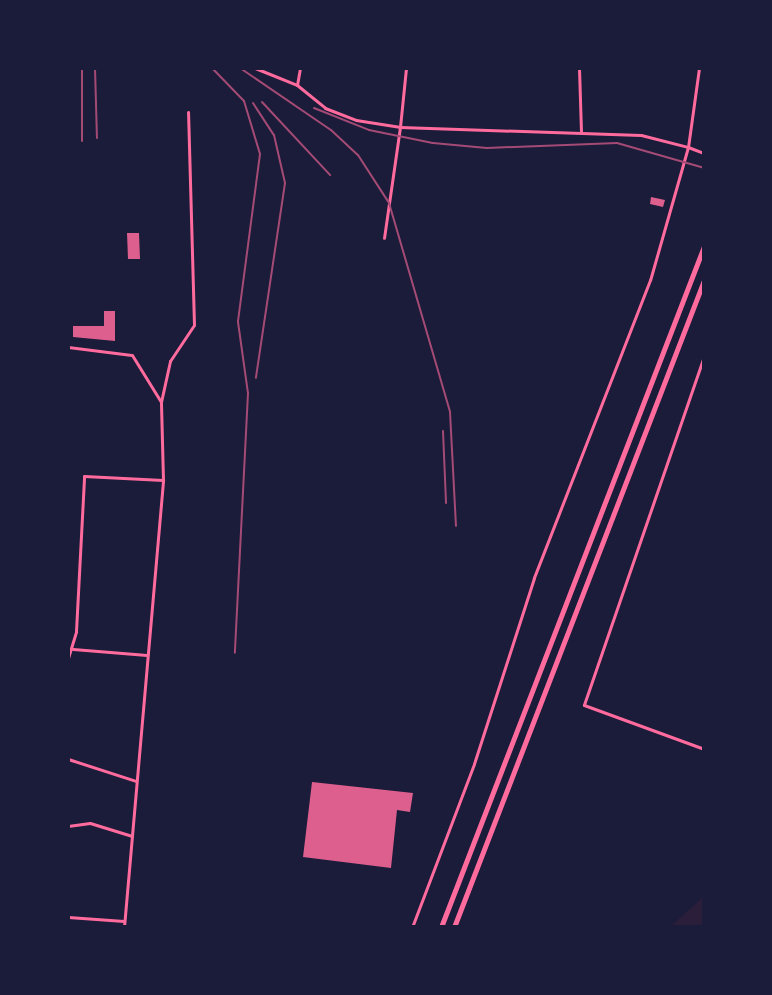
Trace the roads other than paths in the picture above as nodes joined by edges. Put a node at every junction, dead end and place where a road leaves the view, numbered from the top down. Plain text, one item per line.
1 (255, 68) edge
2 (300, 68) edge
3 (406, 68) edge
4 (579, 68) edge
5 (699, 68) edge
6 (297, 85) junction
7 (188, 112) dead end
8 (400, 127) junction
9 (581, 132) junction
10 (688, 147) junction
11 (704, 153) edge
12 (384, 238) dead end
13 (704, 246) edge
14 (704, 280) edge
15 (68, 347) edge
16 (704, 356) edge
17 (161, 402) junction
18 (163, 480) junction
19 (73, 649) junction
20 (147, 655) junction
21 (68, 658) edge
22 (704, 749) edge
23 (68, 759) edge
24 (136, 781) junction
25 (68, 826) edge
26 (132, 836) junction
27 (68, 917) edge
28 (124, 921) junction
29 (124, 927) edge
30 (412, 927) edge
31 (441, 927) edge
32 (454, 927) edge

1 - 6 street
2 - 6 street
3 - 8 street
4 - 9 street
5 - 10 street
6 - 8 street
7 - 17 street
8 - 9 street
8 - 12 street
9 - 10 street
10 - 11 street
10 - 30 street
13 - 31 highway
14 - 32 highway
15 - 17 street
16 - 22 street
17 - 18 street
18 - 19 street
18 - 20 street
19 - 20 street
19 - 21 street
20 - 24 street
23 - 24 street
24 - 26 street
25 - 26 street
26 - 28 street
27 - 28 street
28 - 29 street

